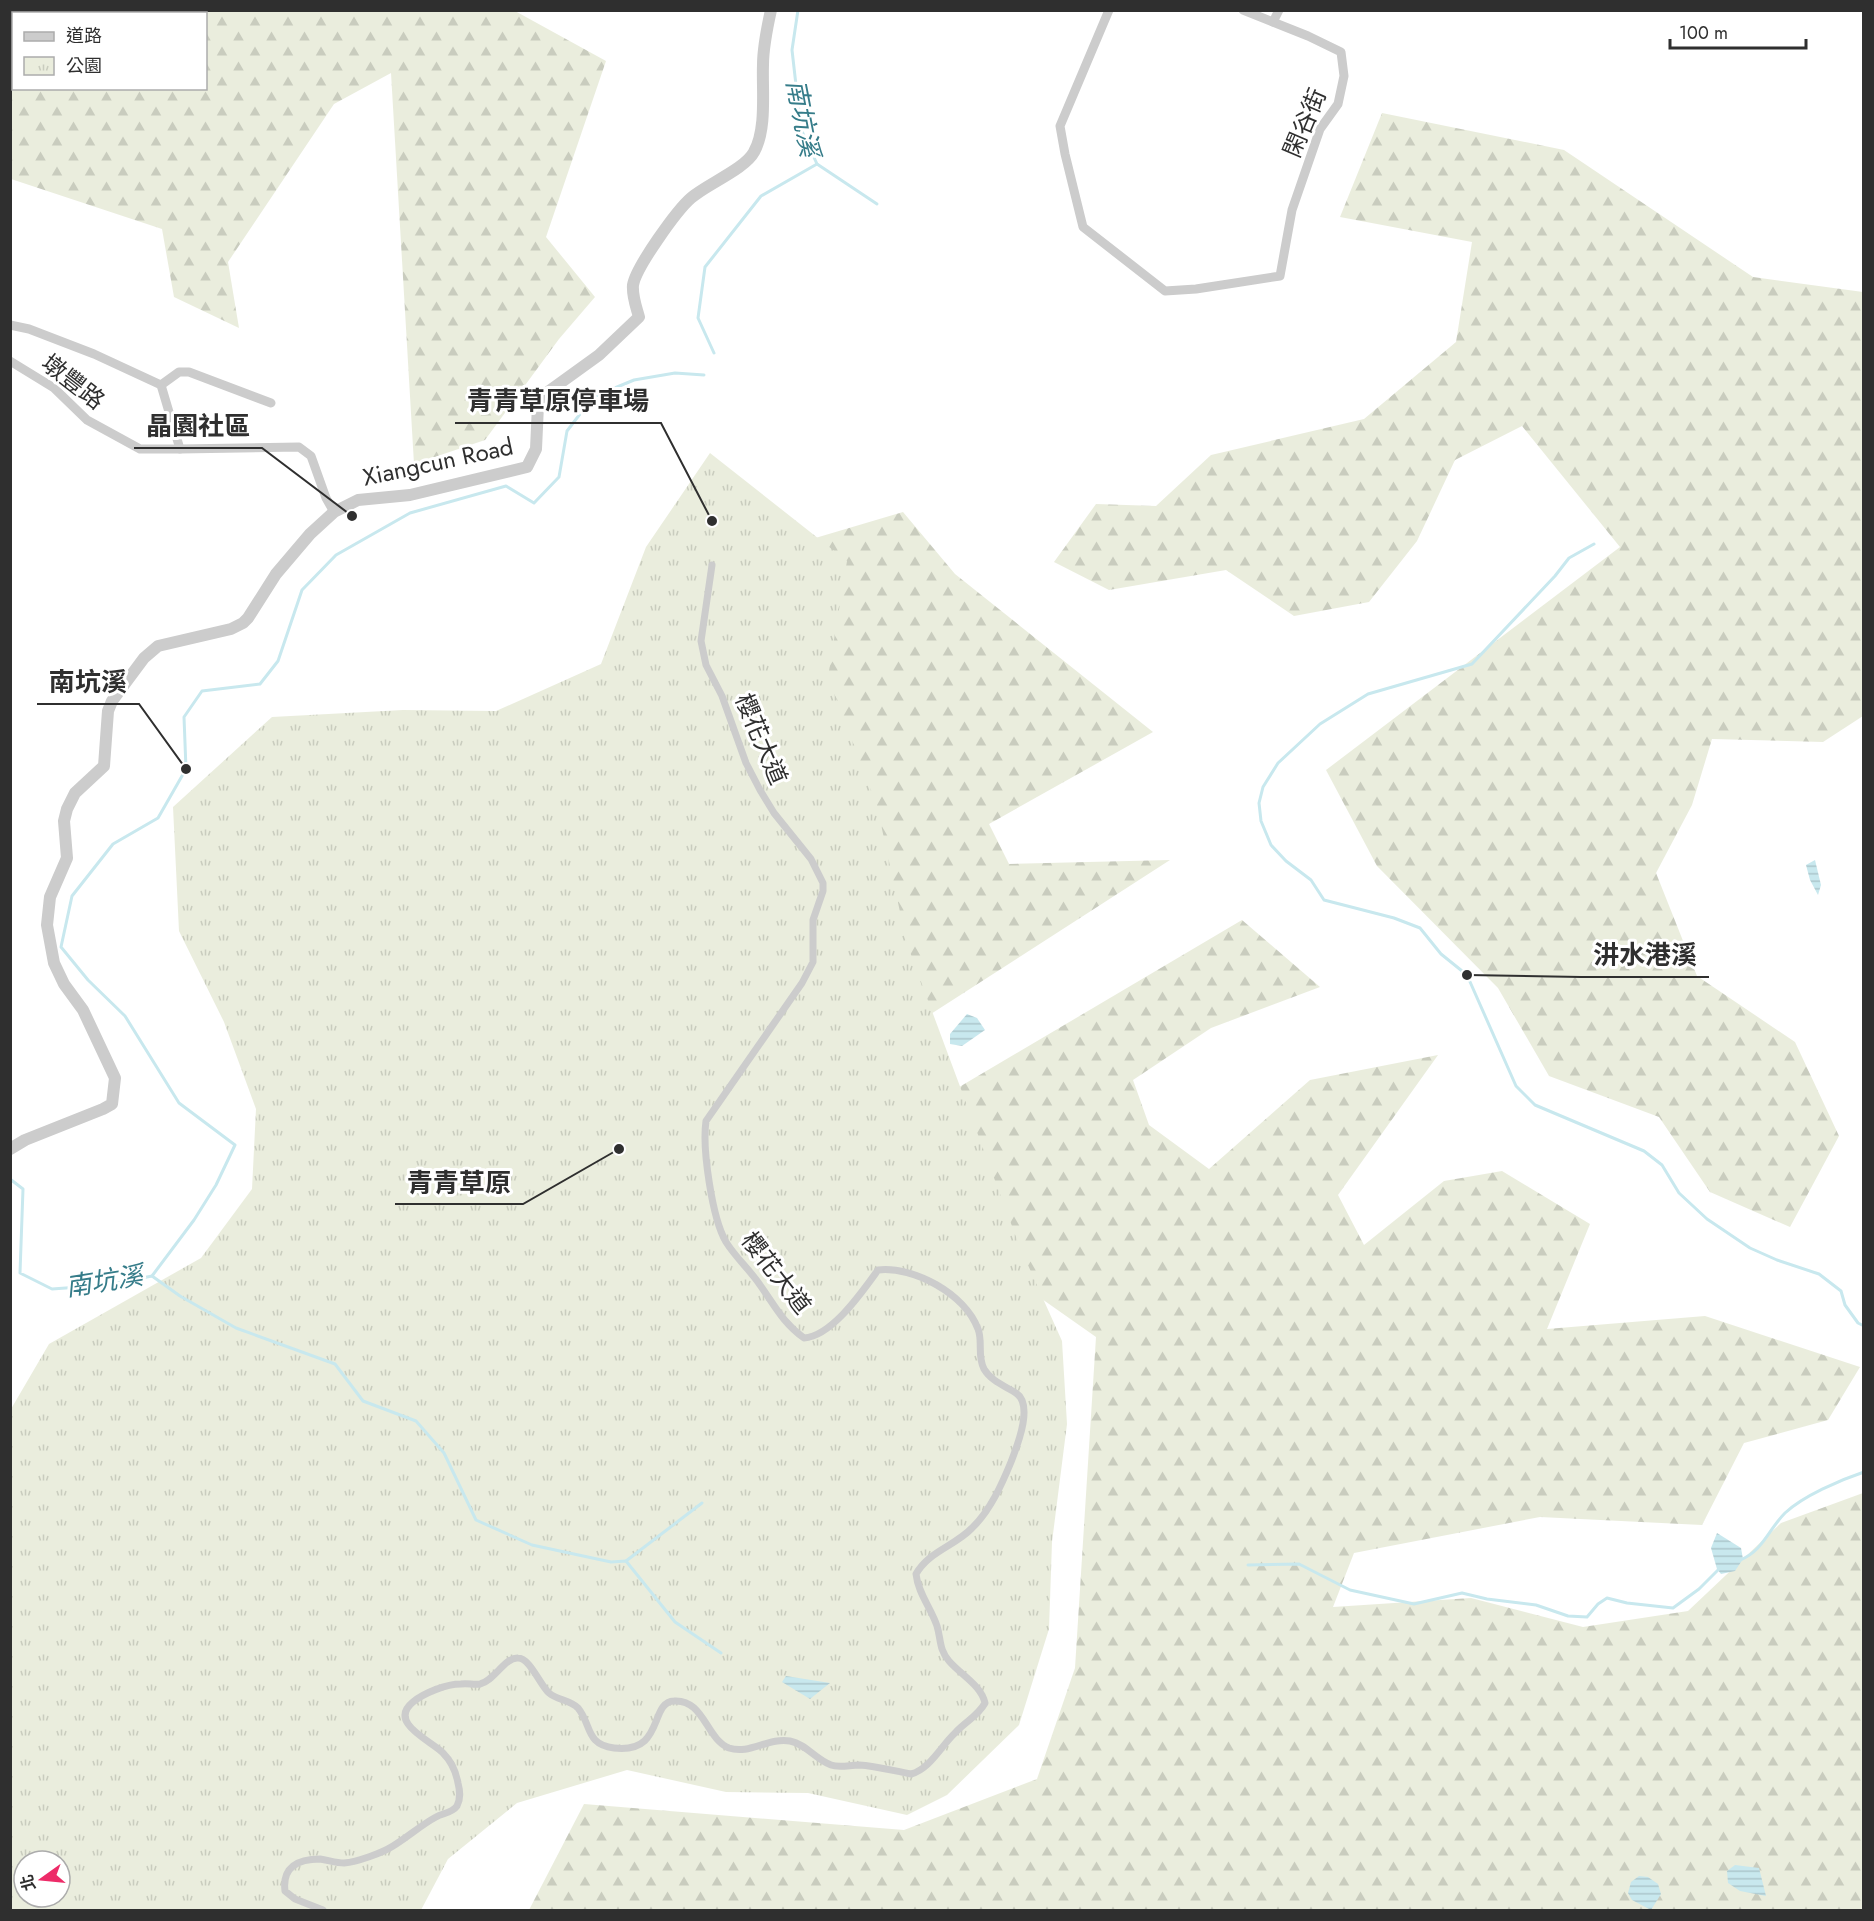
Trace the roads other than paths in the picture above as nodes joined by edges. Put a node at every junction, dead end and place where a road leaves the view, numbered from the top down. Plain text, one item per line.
1 (771, 10) edge
2 (1109, 10) edge
3 (1243, 10) edge
4 (1279, 10) edge
5 (1273, 22) junction
6 (10, 325) edge
7 (10, 361) edge
8 (161, 385) junction
9 (271, 403) dead end
10 (180, 449) junction
11 (334, 512) junction
12 (712, 565) dead end
13 (10, 1149) edge
14 (322, 1911) edge

1 - 11 street, Xiangcun Road
2 - 5 street, 閑谷街
3 - 5 street, 閑谷街
4 - 5 street
6 - 8 street, 墩豐路
7 - 10 street, 墩豐路
8 - 9 street
8 - 10 street
10 - 11 street, 墩豐路
11 - 13 street, Xiangcun Road
12 - 14 street, 櫻花大道

